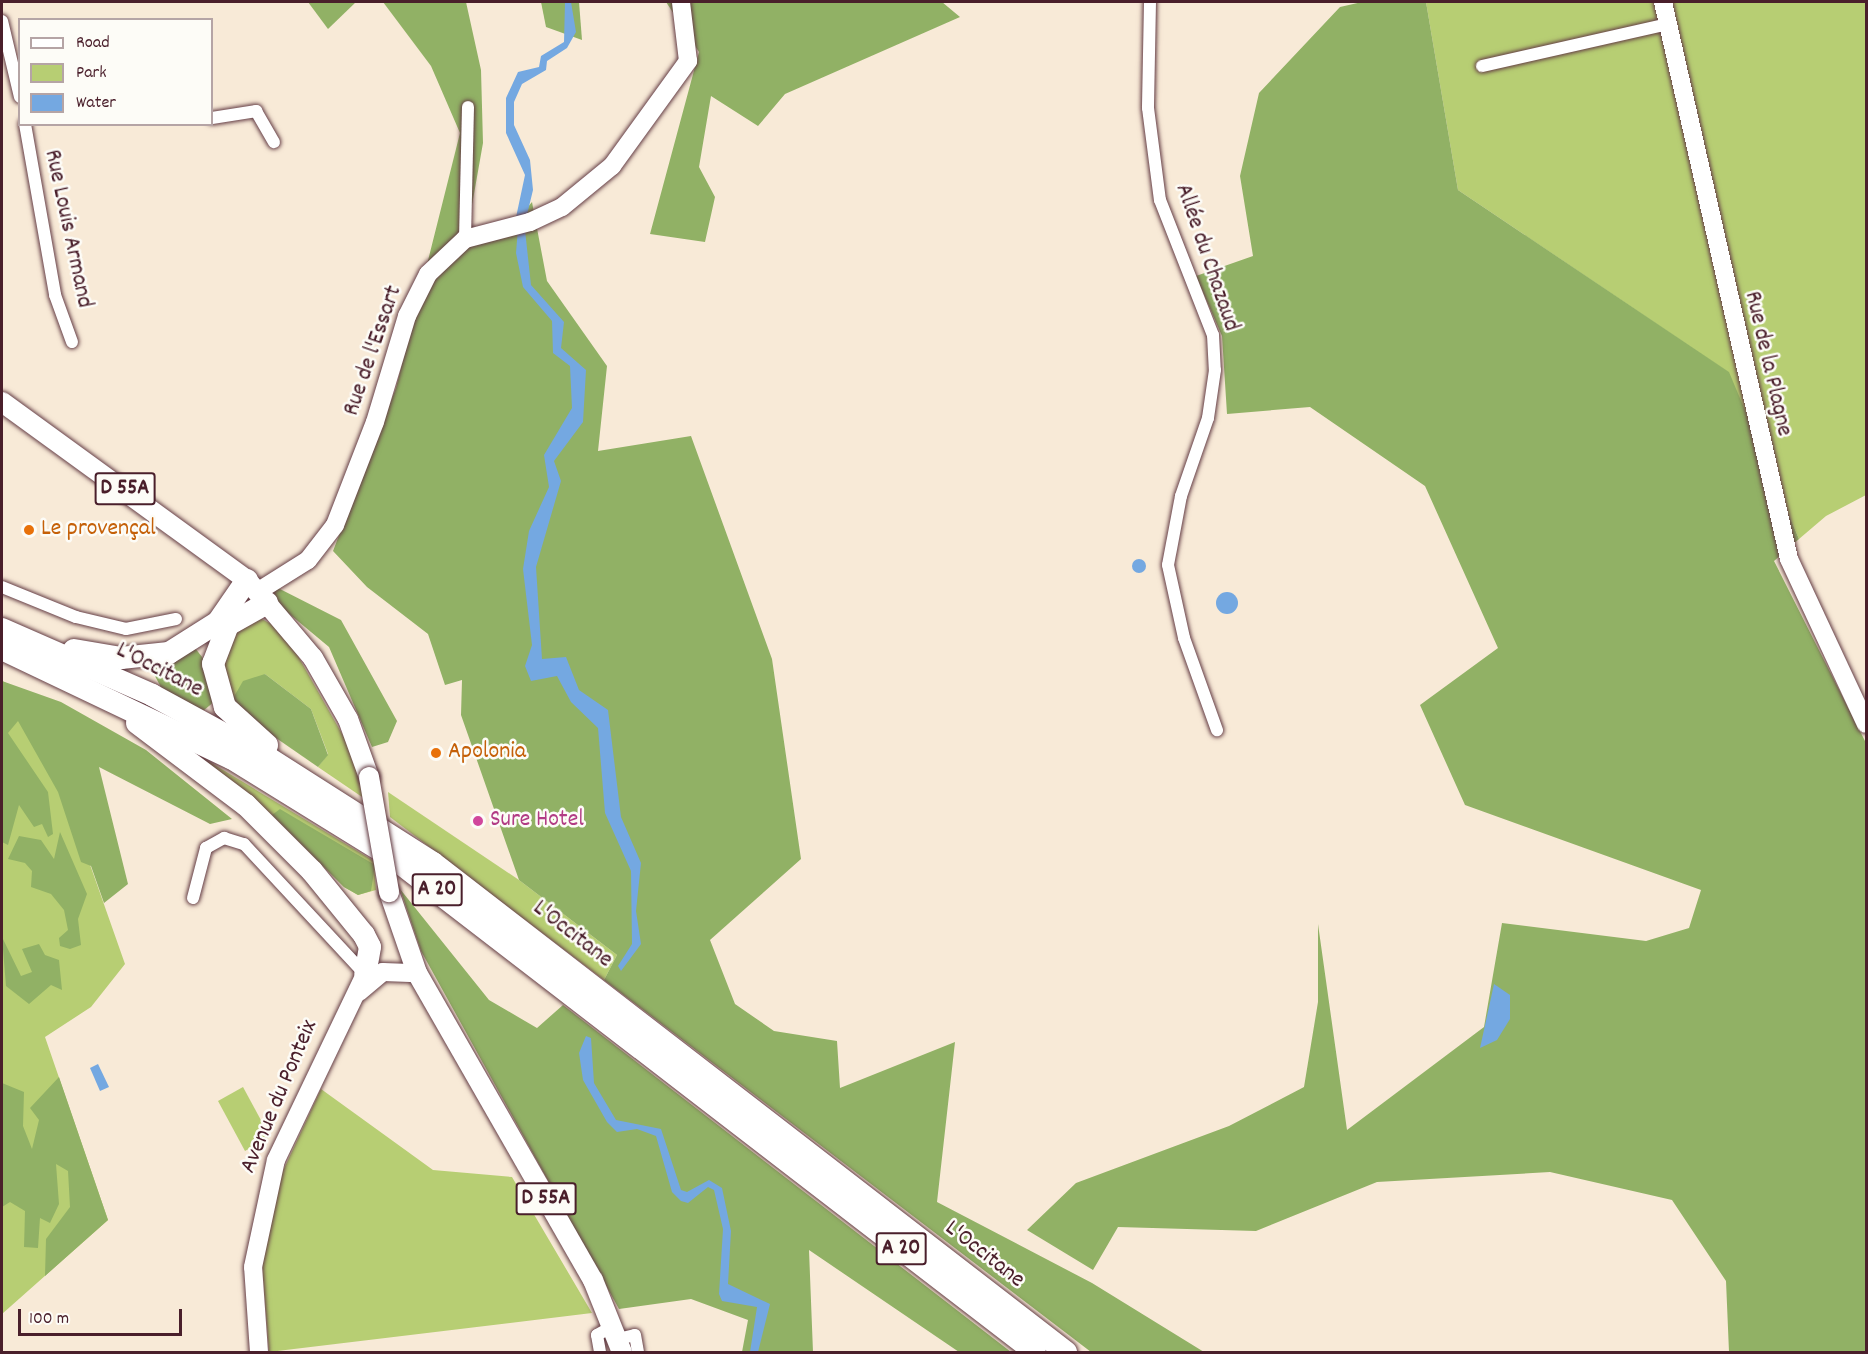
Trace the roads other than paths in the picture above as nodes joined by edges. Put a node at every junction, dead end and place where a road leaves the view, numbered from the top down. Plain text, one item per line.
1 (681, 2) edge
2 (1150, 2) edge
3 (1663, 2) edge
4 (2, 21) edge
5 (1668, 24) junction
6 (1482, 66) dead end
7 (18, 78) edge
8 (468, 107) dead end
9 (213, 118) edge
10 (24, 126) edge
11 (274, 142) dead end
12 (465, 239) junction
13 (72, 342) dead end
14 (2, 402) edge
15 (2, 587) edge
16 (257, 592) junction
17 (176, 619) dead end
18 (2, 629) edge
19 (38, 643) junction
20 (2, 649) edge
21 (76, 682) junction
22 (1866, 724) edge
23 (1217, 730) dead end
24 (316, 786) junction
25 (193, 898) dead end
26 (417, 973) junction
27 (365, 974) junction
28 (348, 1004) junction
29 (645, 1326) dead end
30 (612, 1337) edge
31 (259, 1353) edge
32 (600, 1353) edge
33 (638, 1353) edge
34 (1035, 1353) edge
35 (1066, 1353) edge

1 - 12 street, Rue de l'Essart
2 - 23 street, Allée du Chazaud
3 - 5 street, Rue de la Plagne
4 - 7 street
5 - 6 street
5 - 22 street, Rue de la Plagne
8 - 12 street
9 - 11 street
10 - 13 street, Rue Louis Armand
12 - 16 street, Rue de l'Essart
14 - 16 main road, D 55A
15 - 17 street
16 - 19 highway
16 - 24 highway
16 - 26 main road, D 55A, bridge
18 - 19 highway, L'Occitane / A 20
19 - 24 highway, L'Occitane / A 20
20 - 21 highway, L'Occitane / A 20
21 - 27 highway
21 - 34 highway, L'Occitane / A 20
24 - 35 highway, L'Occitane / A 20
25 - 27 street
26 - 28 street
26 - 30 main road, D 55A
27 - 28 street, Avenue du Ponteix
28 - 31 street, Avenue du Ponteix
29 - 30 street
30 - 32 street
30 - 33 street

